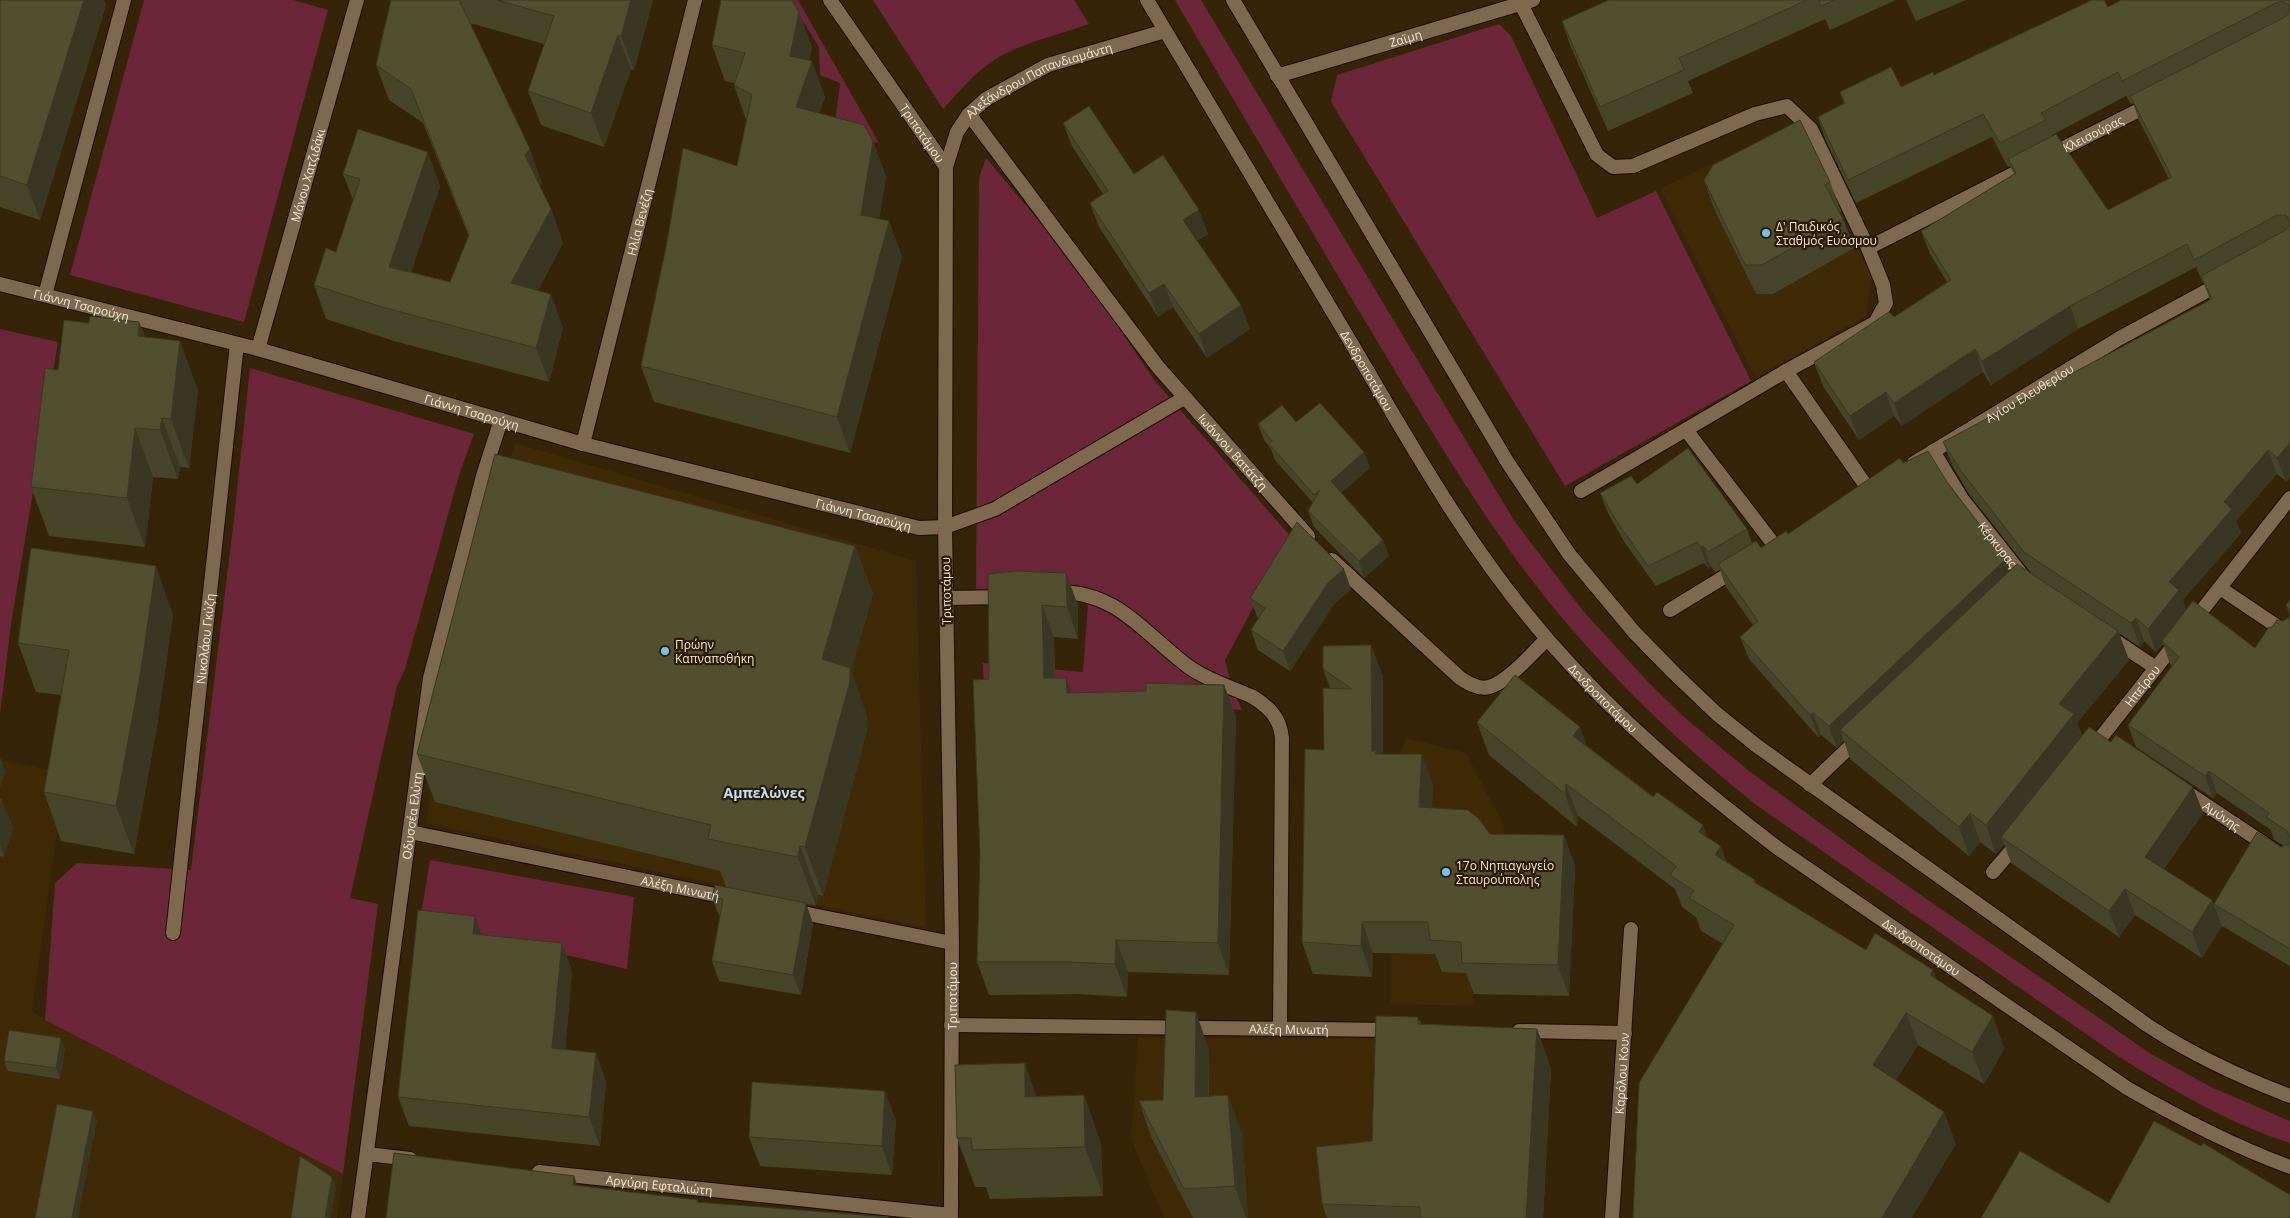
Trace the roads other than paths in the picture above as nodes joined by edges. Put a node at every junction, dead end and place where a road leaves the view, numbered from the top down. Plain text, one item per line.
1 (124, 0) edge
2 (357, 0) edge
3 (695, 0) edge
4 (830, 0) edge
5 (1147, 0) edge
6 (1233, 0) edge
7 (1527, 2) edge
8 (1165, 31) junction
9 (1278, 76) junction
10 (2167, 96) edge
11 (969, 114) junction
12 (946, 167) junction
13 (1868, 248) junction
14 (2239, 274) edge
15 (0, 284) edge
16 (45, 295) junction
17 (237, 344) junction
18 (258, 349) junction
19 (1786, 371) junction
20 (1184, 398) junction
21 (502, 420) junction
22 (1686, 430) junction
23 (583, 444) junction
24 (1933, 451) junction
25 (1901, 471) edge
26 (1885, 480) edge
27 (1581, 491) dead end
28 (2290, 498) edge
29 (945, 527) junction
30 (1775, 546) edge
31 (1751, 561) edge
32 (2028, 586) edge
33 (2220, 588) junction
34 (1041, 593) edge
35 (1024, 595) edge
36 (946, 598) junction
37 (1670, 610) dead end
38 (2100, 630) edge
39 (2290, 634) edge
40 (1547, 638) junction
41 (2156, 668) junction
42 (1868, 731) edge
43 (2084, 758) edge
44 (2168, 779) edge
45 (1810, 785) junction
46 (2030, 827) edge
47 (410, 832) junction
48 (2290, 861) edge
49 (1993, 872) dead end
50 (747, 901) edge
51 (777, 907) edge
52 (1631, 929) dead end
53 (173, 933) dead end
54 (952, 943) junction
55 (951, 1025) junction
56 (1280, 1028) junction
57 (1412, 1030) edge
58 (1509, 1031) edge
59 (1625, 1033) junction
60 (2290, 1096) edge
61 (367, 1154) junction
62 (426, 1160) edge
63 (2290, 1167) edge
64 (525, 1171) edge
65 (951, 1217) edge
66 (358, 1218) edge
67 (1612, 1218) edge

1 - 16 street
2 - 18 street, Μάνου Χατζιδάκι
3 - 23 street, Ηλία Βενέζη
4 - 12 street, Τριποτάμου
5 - 8 street, Δενδροποτάμου
6 - 9 street
7 - 9 street, Ζαϊμη
7 - 13 street
8 - 11 street, Αλεξάνδρου Παπανδιαμάντη
8 - 40 street, Δενδροποτάμου
9 - 45 street
10 - 13 street, Κλεισούρας
11 - 12 street, Αλεξάνδρου Παπανδιαμάντη
11 - 20 street, Ιωάννου Βατάτζη
12 - 29 street, Τριποτάμου
13 - 19 street
14 - 24 street, Αγίου Ελευθερίου
15 - 16 street, Γιάννη Τσαρούχη
16 - 17 street, Γιάννη Τσαρούχη
17 - 18 street, Γιάννη Τσαρούχη
17 - 53 street, Νικολάου Γκύζη
18 - 21 street, Γιάννη Τσαρούχη
19 - 22 street
19 - 26 street
20 - 29 street, Γιάννη Τσαρούχη
20 - 40 street, Ιωάννου Βατάτζη
21 - 23 street, Γιάννη Τσαρούχη
21 - 47 street, Οδυσσέα Ελύτη
22 - 27 street
22 - 30 street
23 - 29 street, Γιάννη Τσαρούχη
24 - 25 street, Αγίου Ελευθερίου
24 - 32 street, Κέρκυρας
28 - 33 street, Ηπείρου
29 - 36 street, Τριποτάμου
31 - 37 street
33 - 39 street
33 - 41 street, Ηπείρου
34 - 56 street
35 - 36 street
36 - 54 street, Τριποτάμου
38 - 41 street
40 - 63 street, Δενδροποτάμου
41 - 43 street, Ηπείρου
42 - 45 street
44 - 48 street, Αμύνης
45 - 60 street
46 - 49 street
47 - 50 street, Αλέξη Μινωτή
47 - 61 street, Οδυσσέα Ελύτη
51 - 54 street
52 - 59 street, Καρόλου Κουν
54 - 55 street, Τριποτάμου
55 - 56 street, Αλέξη Μινωτή
55 - 65 street, Τριποτάμου
56 - 57 street, Αλέξη Μινωτή
58 - 59 street
59 - 67 street, Καρόλου Κουν
61 - 62 street
61 - 66 street, Οδυσσέα Ελύτη
64 - 65 street, Αργύρη Εφταλιώτη

